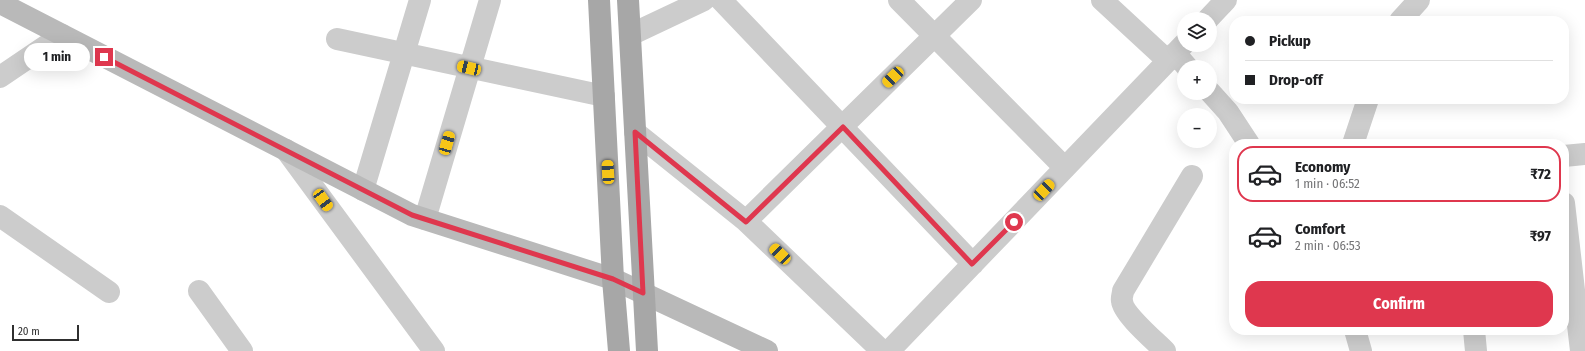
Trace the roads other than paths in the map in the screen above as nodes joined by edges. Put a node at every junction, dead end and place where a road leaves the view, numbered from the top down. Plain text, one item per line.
1 (420, 0) edge
2 (490, 0) edge
3 (599, 0) edge
4 (628, 0) edge
5 (704, 0) edge
6 (721, 0) edge
7 (899, 0) edge
8 (971, 0) edge
9 (1102, 0) edge
10 (1226, 0) edge
11 (1419, 0) edge
12 (0, 3) edge
13 (1215, 12) edge
14 (1405, 16) edge
15 (62, 35) junction
16 (630, 35) junction
17 (934, 37) junction
18 (337, 39) dead end
19 (404, 53) junction
20 (1179, 56) edge
21 (469, 68) junction
22 (0, 78) edge
23 (604, 96) junction
24 (1217, 100) edge
25 (1366, 104) edge
26 (843, 127) junction
27 (635, 132) junction
28 (1247, 139) edge
29 (1355, 139) edge
30 (286, 150) junction
31 (1585, 154) edge
32 (1569, 156) edge
33 (1065, 168) junction
34 (1192, 176) dead end
35 (363, 190) junction
36 (0, 216) edge
37 (425, 219) junction
38 (746, 222) junction
39 (1569, 247) edge
40 (972, 264) junction
41 (613, 279) junction
42 (199, 291) dead end
43 (109, 292) dead end
44 (643, 293) junction
45 (1356, 335) edge
46 (1474, 335) edge
47 (649, 346) edge
48 (242, 351) edge
49 (434, 351) edge
50 (619, 351) edge
51 (767, 351) edge
52 (882, 351) edge
53 (889, 351) edge
54 (1165, 351) edge
55 (1361, 351) edge
56 (1476, 351) edge
57 (1581, 351) edge

1 - 19 street
2 - 21 street
3 - 23 main road
4 - 16 main road
5 - 16 street
6 - 26 street
7 - 17 street
8 - 17 street
9 - 20 street
10 - 13 street
11 - 14 street
12 - 15 main road
15 - 22 street
15 - 30 main road
16 - 27 main road
17 - 26 street
17 - 33 street
18 - 19 street
19 - 21 street
19 - 35 street
20 - 33 street
21 - 23 street
21 - 37 street
23 - 41 main road
24 - 28 street
25 - 29 street
26 - 38 street
26 - 40 street
27 - 38 street
27 - 44 main road
30 - 35 main road
30 - 49 street
31 - 32 street
33 - 40 street
34 - 54 street
35 - 37 main road
36 - 43 street
37 - 41 main road
38 - 52 street
39 - 57 street
40 - 53 street
41 - 44 main road
41 - 50 main road
42 - 48 street
44 - 47 main road
44 - 51 main road
45 - 55 street
46 - 56 street

